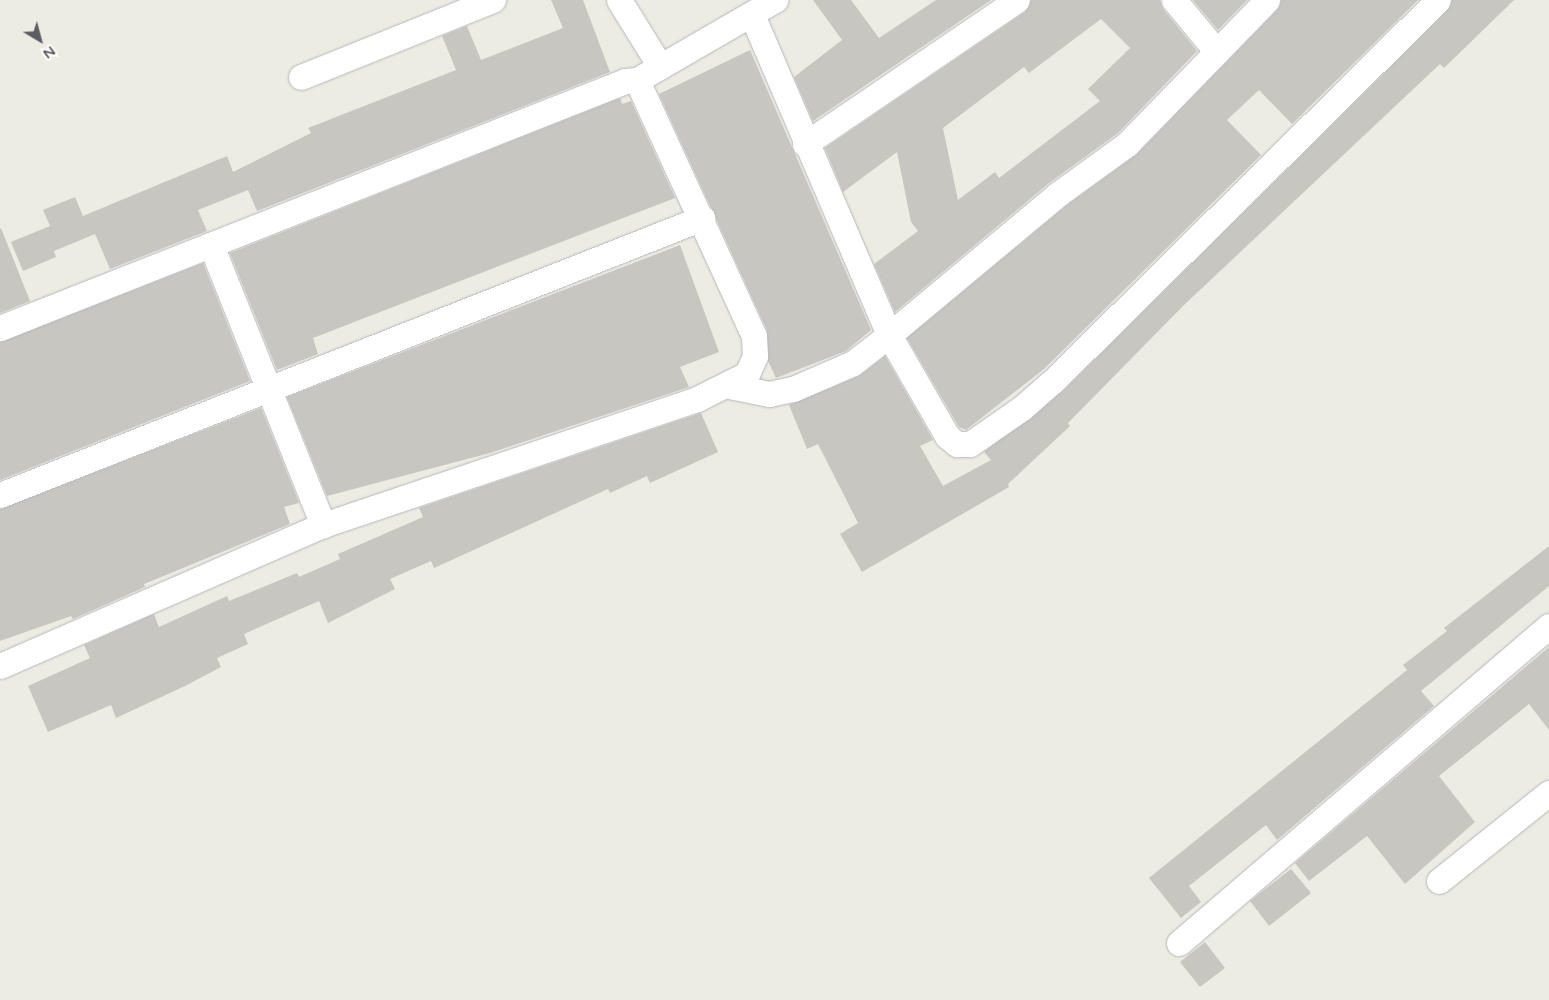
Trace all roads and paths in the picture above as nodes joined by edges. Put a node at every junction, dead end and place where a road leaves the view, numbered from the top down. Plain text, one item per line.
1 (619, 0) edge
2 (775, 0) edge
3 (1017, 0) edge
4 (1174, 0) edge
5 (1267, 0) edge
6 (1438, 0) edge
7 (480, 2) edge
8 (752, 15) junction
9 (1217, 52) junction
10 (660, 66) junction
11 (301, 77) dead end
12 (637, 80) junction
13 (805, 144) junction
14 (702, 218) junction
15 (211, 245) junction
16 (0, 328) edge
17 (889, 335) junction
18 (729, 386) junction
19 (268, 388) junction
20 (0, 495) edge
21 (322, 525) junction
22 (1549, 626) edge
23 (0, 666) edge
24 (1549, 792) edge
25 (1439, 881) dead end
26 (1179, 943) dead end

1 - 10 street
2 - 8 street
3 - 13 street
4 - 9 street
5 - 9 street
6 - 17 street
7 - 11 street
8 - 10 street
8 - 13 street
9 - 17 street
10 - 12 street
12 - 14 street
12 - 15 street
13 - 17 street
14 - 18 street
14 - 19 street
15 - 16 street
15 - 19 street
17 - 18 street
18 - 21 street
19 - 20 street
19 - 21 street
21 - 23 street
22 - 26 street
24 - 25 street

